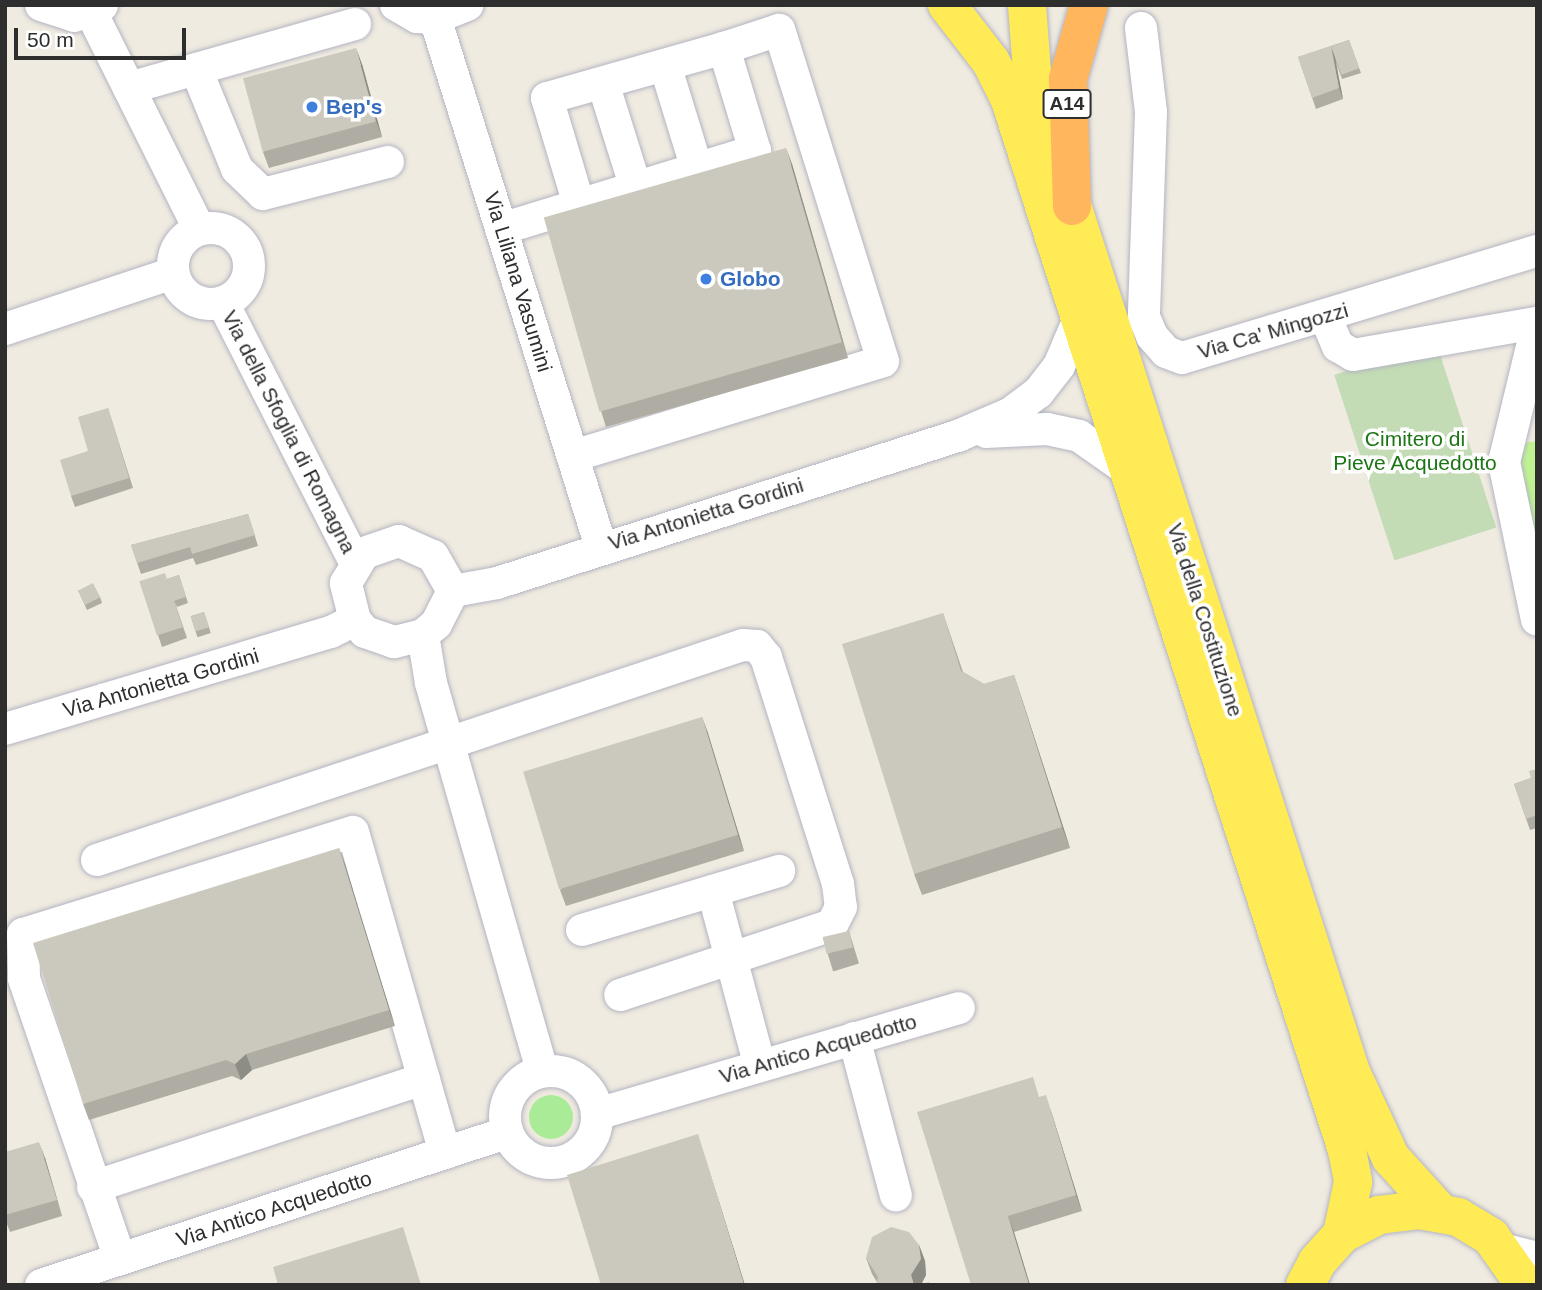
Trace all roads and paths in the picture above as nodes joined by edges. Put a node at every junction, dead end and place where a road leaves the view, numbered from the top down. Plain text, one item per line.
1 (41, 5) edge
2 (396, 5) edge
3 (468, 5) edge
4 (947, 5) edge
5 (1027, 5) edge
6 (1089, 5) edge
7 (96, 8) edge
8 (435, 18) junction
9 (355, 24) dead end
10 (1141, 28) dead end
11 (724, 48) junction
12 (665, 65) junction
13 (196, 69) junction
14 (603, 83) junction
15 (128, 88) junction
16 (388, 162) dead end
17 (697, 169) junction
18 (636, 188) junction
19 (579, 205) junction
20 (1072, 206) junction
21 (199, 229) junction
22 (501, 229) junction
23 (1537, 251) edge
24 (173, 273) junction
25 (223, 303) junction
26 (1325, 316) junction
27 (1079, 319) junction
28 (1537, 324) edge
29 (5, 329) edge
30 (960, 435) junction
31 (573, 456) junction
32 (1126, 469) junction
33 (601, 547) junction
34 (355, 562) junction
35 (453, 592) junction
36 (355, 620) junction
37 (1537, 620) edge
38 (424, 635) junction
39 (5, 729) edge
40 (449, 746) junction
41 (97, 860) dead end
42 (779, 871) dead end
43 (713, 891) junction
44 (582, 930) dead end
45 (731, 959) junction
46 (620, 995) dead end
47 (959, 1008) dead end
48 (853, 1038) junction
49 (760, 1066) junction
50 (542, 1072) junction
51 (424, 1079) junction
52 (597, 1114) junction
53 (507, 1133) junction
54 (445, 1153) junction
55 (93, 1187) junction
56 (896, 1196) dead end
57 (1440, 1212) junction
58 (1342, 1234) junction
59 (1521, 1254) edge
60 (120, 1259) junction
61 (41, 1285) edge
62 (1305, 1285) edge
63 (1525, 1285) edge

1 - 7 street
2 - 8 street
3 - 8 street
4 - 27 main road
5 - 20 main road, Via della Costituzione
6 - 20 highway, A14
7 - 15 street
8 - 22 street, Via Liliana Vasumini
9 - 13 street
10 - 26 street, Via Ca' Mingozzi
11 - 12 street
11 - 17 street
11 - 31 street
12 - 14 street
12 - 17 street
13 - 15 street
13 - 16 street
14 - 18 street
14 - 19 street
15 - 21 street
17 - 18 street
18 - 19 street
19 - 22 street
20 - 57 main road, Via della Costituzione
21 - 24 street
21 - 25 street
22 - 31 street, Via Liliana Vasumini
23 - 26 street, Via Ca' Mingozzi
24 - 25 street
24 - 29 street
25 - 34 street, Via della Sfoglia di Romagna
26 - 28 street
27 - 30 street, Via Antonietta Gordini
27 - 32 main road
28 - 37 street
30 - 32 street, Via Antonietta Gordini
30 - 33 street, Via Antonietta Gordini
31 - 33 street, Via Liliana Vasumini
32 - 58 main road
33 - 35 street, Via Antonietta Gordini
34 - 35 street
34 - 36 street
35 - 38 street
36 - 38 street
36 - 39 street, Via Antonietta Gordini
38 - 40 street
40 - 41 street
40 - 45 street
40 - 50 street
42 - 43 street
43 - 44 street
43 - 45 street
45 - 46 street
45 - 49 street
47 - 48 street, Via Antico Acquedotto
48 - 49 street, Via Antico Acquedotto
48 - 56 street
49 - 52 street, Via Antico Acquedotto
50 - 52 street
50 - 53 street
51 - 54 street
51 - 55 street
51 - 55 street
52 - 53 street
53 - 54 street, Via Antico Acquedotto
54 - 60 street, Via Antico Acquedotto
55 - 60 street
57 - 58 main road
57 - 59 main road
58 - 62 main road
59 - 63 main road
60 - 61 street, Via Antico Acquedotto

